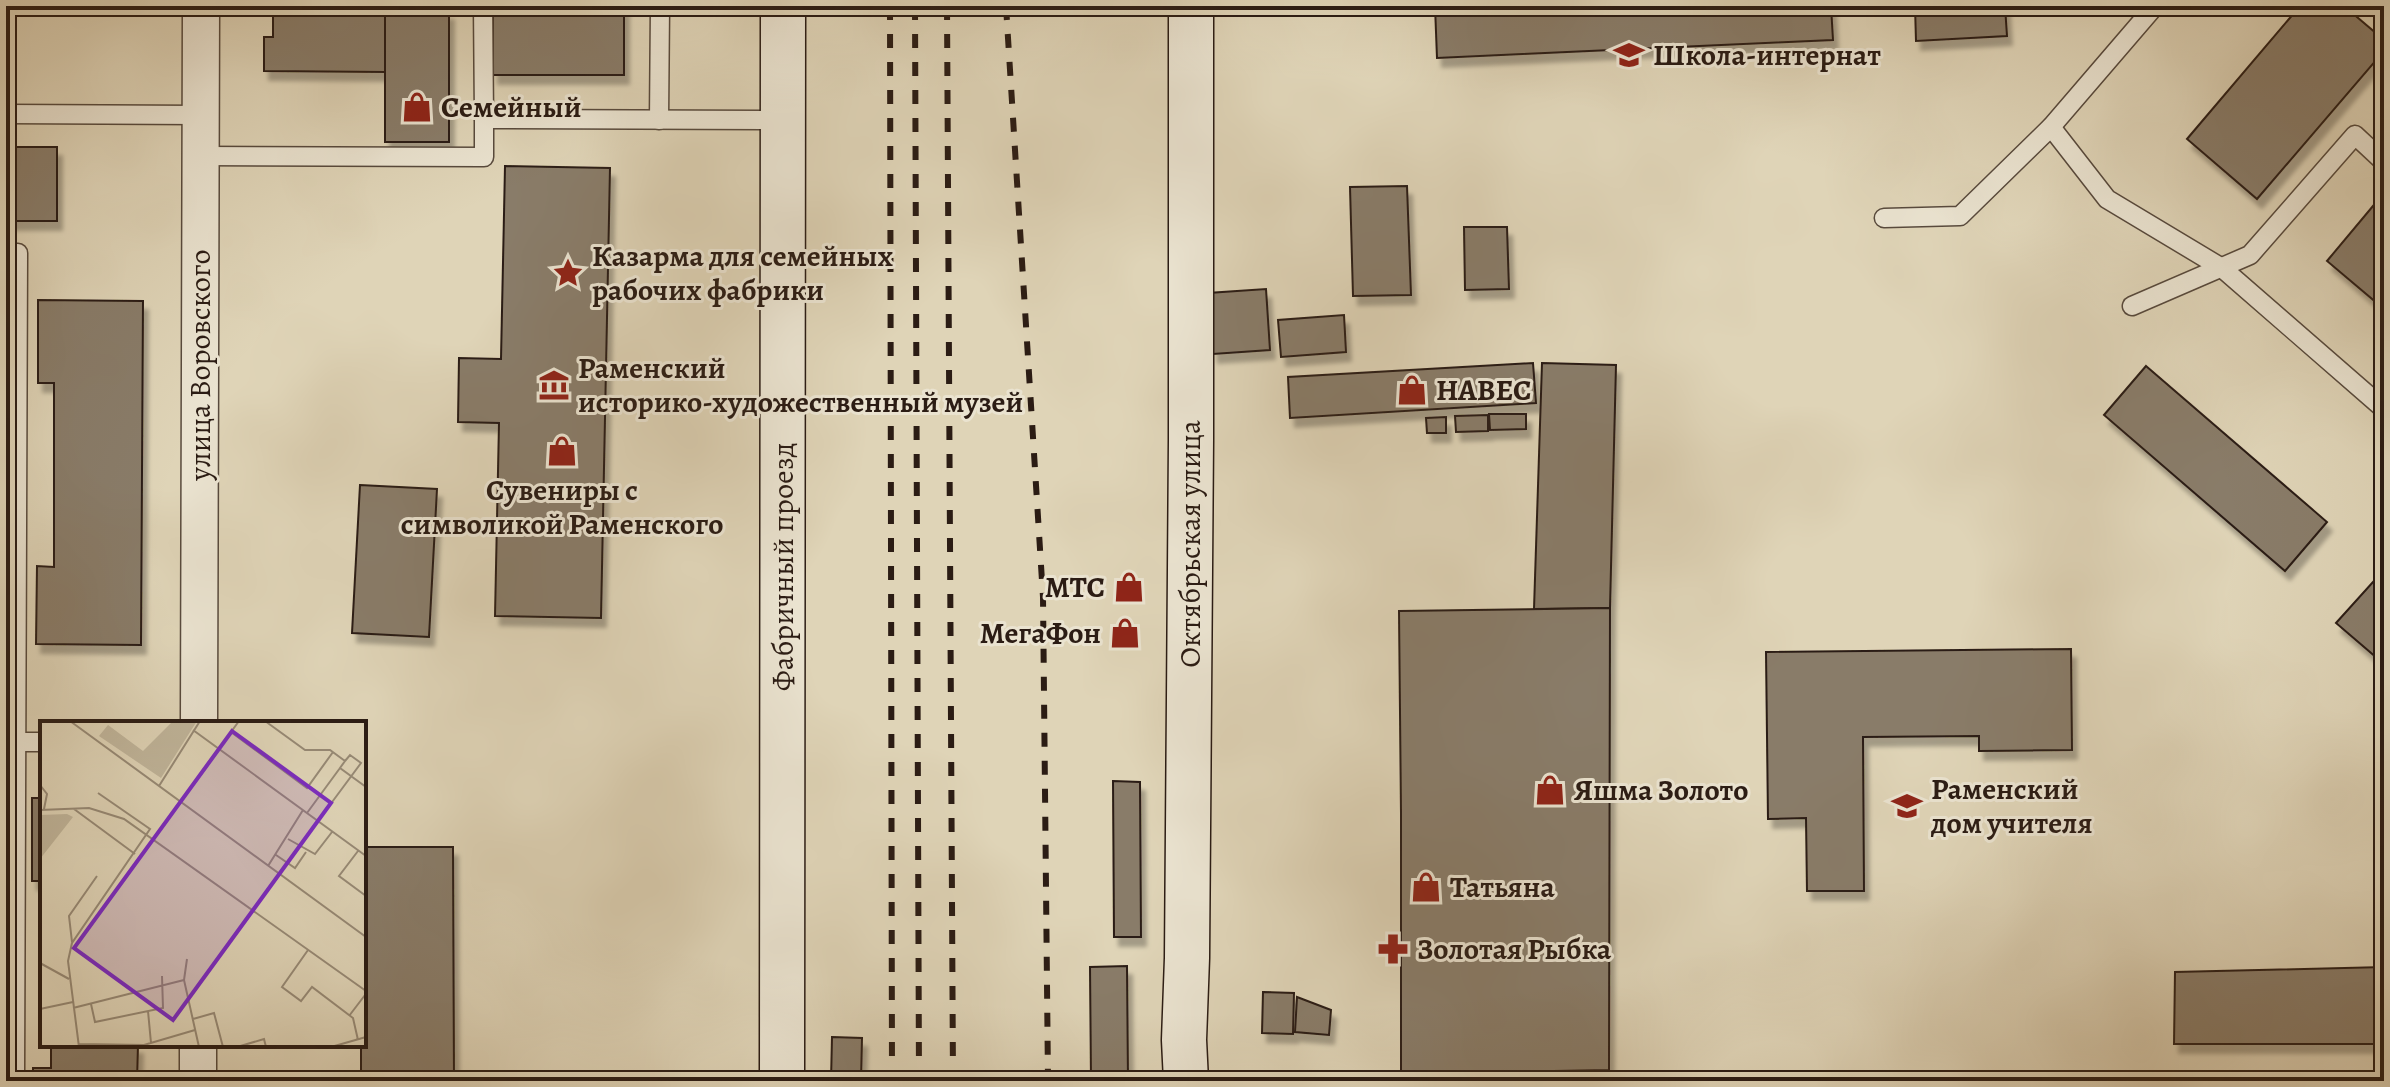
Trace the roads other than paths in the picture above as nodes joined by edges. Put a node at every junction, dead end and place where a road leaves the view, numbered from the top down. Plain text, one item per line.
1 (201, 6) edge
2 (483, 6) edge
3 (660, 6) edge
4 (783, 6) edge
5 (1191, 6) edge
6 (2155, 6) edge
7 (6, 114) edge
8 (201, 115) junction
9 (484, 119) junction
10 (659, 120) junction
11 (784, 120) junction
12 (2051, 127) junction
13 (201, 156) junction
14 (2384, 162) edge
15 (1884, 218) dead end
16 (6, 253) edge
17 (2222, 268) junction
18 (2132, 306) dead end
19 (2384, 409) edge
20 (199, 721) edge
21 (16, 742) junction
22 (40, 742) edge
23 (198, 1047) edge
24 (15, 1081) edge
25 (198, 1081) edge
26 (782, 1081) edge
27 (1186, 1081) edge

1 - 8 street, улица Воровского
2 - 9 lane
3 - 10 lane
4 - 11 main road, Фабричный проезд
5 - 27 main road, Октябрьская улица
6 - 12 lane
7 - 8 lane
8 - 13 street, улица Воровского
9 - 10 lane
9 - 13 lane
10 - 11 lane
11 - 26 main road, Фабричный проезд
12 - 15 lane
12 - 17 lane
13 - 20 street, улица Воровского
14 - 17 lane
16 - 21 lane
17 - 18 lane
17 - 19 lane
21 - 22 lane
21 - 24 lane
23 - 25 street

